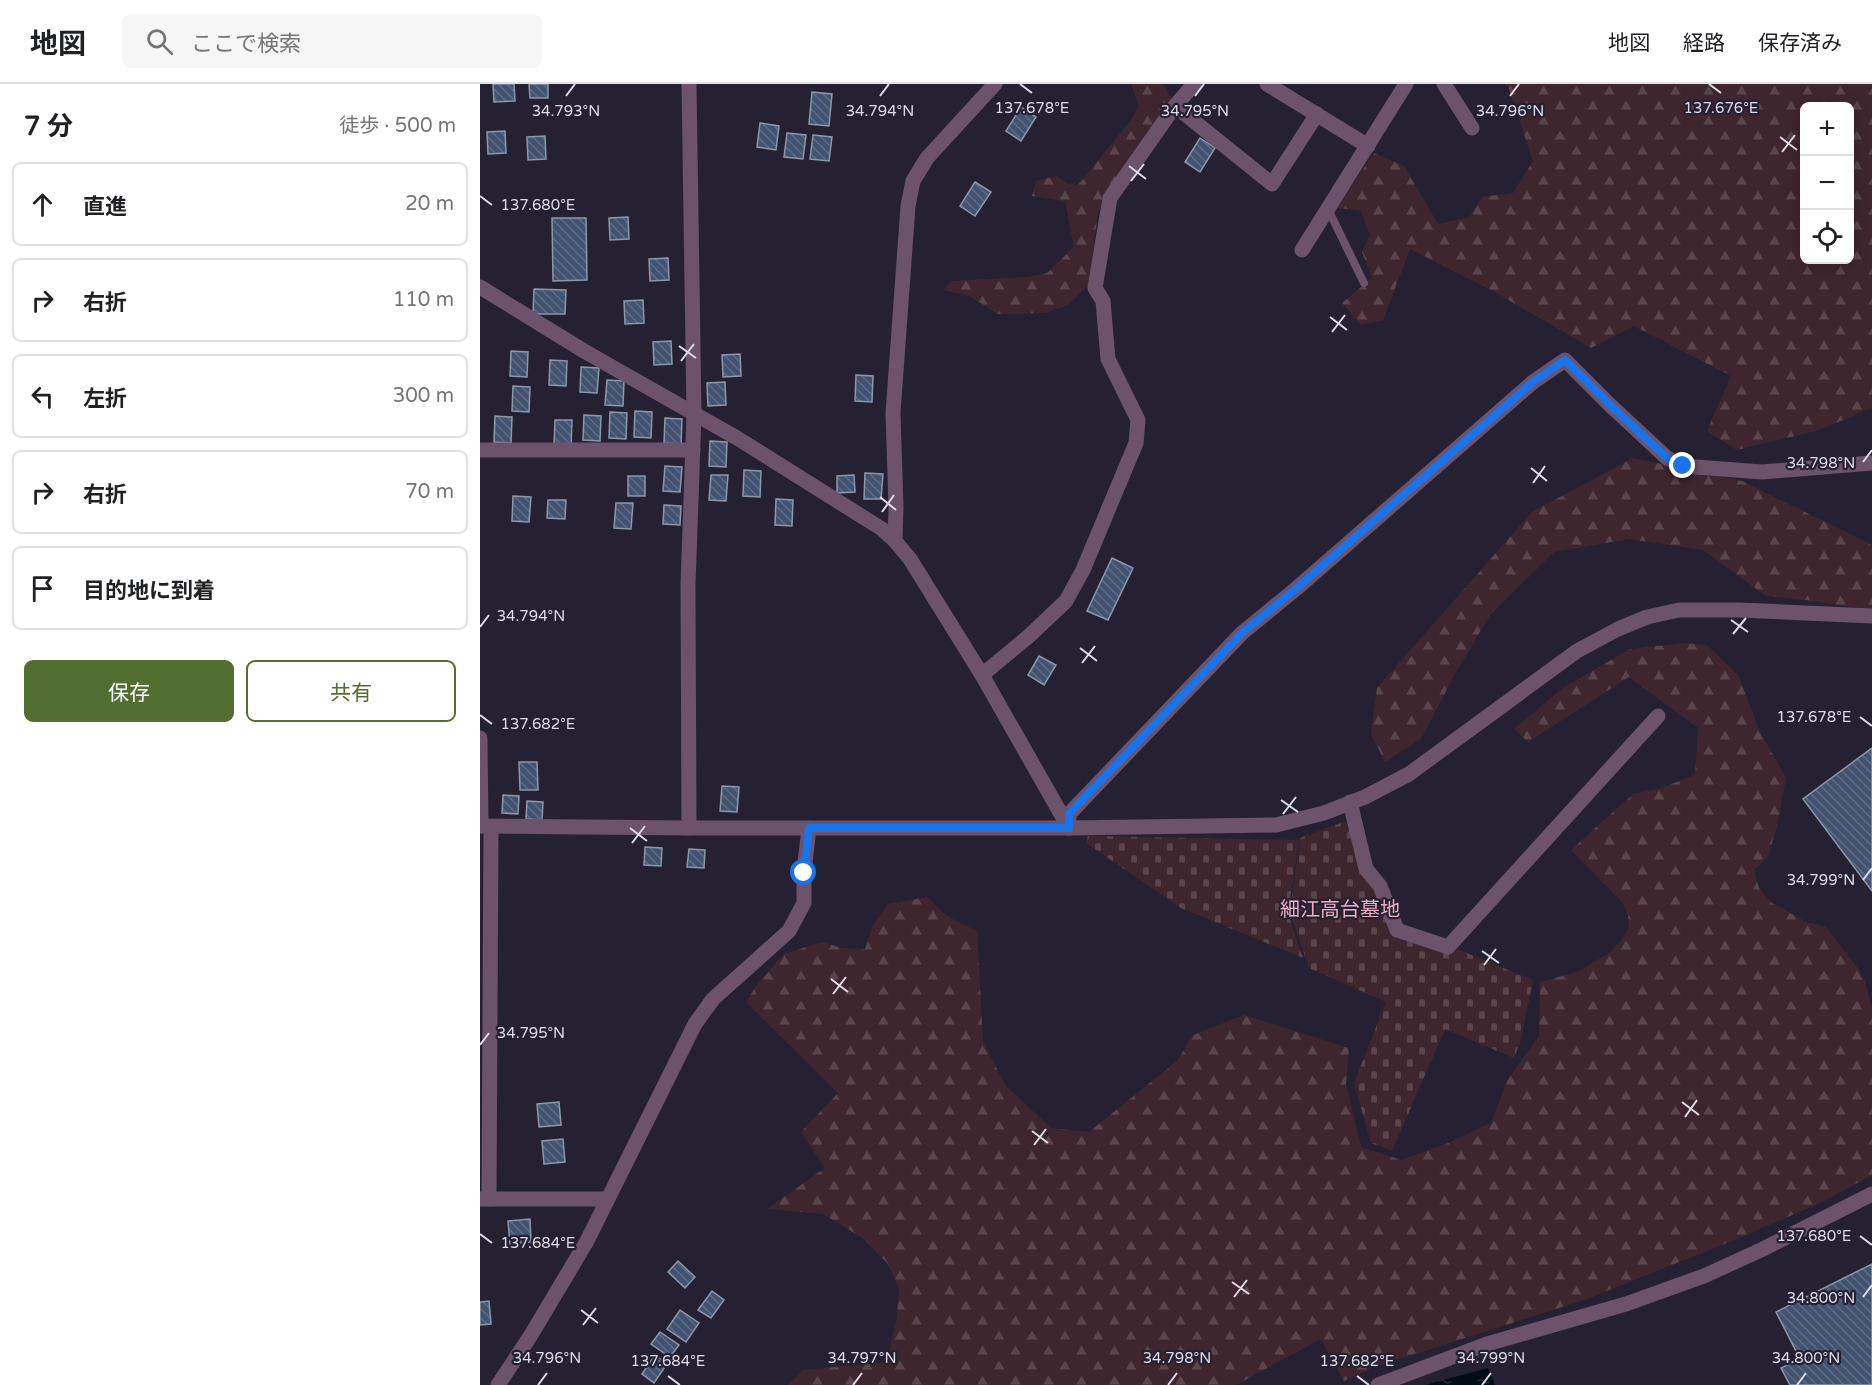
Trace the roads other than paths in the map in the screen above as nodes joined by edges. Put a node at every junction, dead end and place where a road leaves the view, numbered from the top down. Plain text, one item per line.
1 (689, 84) edge
2 (995, 84) edge
3 (1194, 84) edge
4 (1267, 84) edge
5 (1406, 84) edge
6 (1444, 84) edge
7 (1174, 106) junction
8 (1317, 114) junction
9 (1472, 128) dead end
10 (1368, 146) junction
11 (1328, 209) junction
12 (1302, 250) dead end
13 (1364, 283) dead end
14 (480, 287) edge
15 (694, 414) junction
16 (480, 450) edge
17 (693, 450) junction
18 (1872, 463) edge
19 (895, 541) junction
20 (1872, 616) edge
21 (981, 675) junction
22 (1658, 716) dead end
23 (480, 738) edge
24 (1350, 802) junction
25 (484, 827) edge
26 (689, 828) junction
27 (809, 828) junction
28 (1069, 828) junction
29 (1872, 1194) edge
30 (484, 1199) edge
31 (606, 1199) junction
32 (498, 1385) edge
33 (1378, 1385) edge

1 - 15 street
2 - 19 street
3 - 7 street
4 - 8 street
5 - 10 street
6 - 9 street
7 - 8 street
7 - 21 street
8 - 10 street
10 - 11 street
11 - 12 street
11 - 13 lane
14 - 15 street
15 - 17 street
15 - 19 street
16 - 17 street
17 - 26 street
18 - 28 street
19 - 21 street
20 - 24 street
21 - 28 street
22 - 24 street
23 - 25 street
24 - 28 street
25 - 26 street
25 - 30 street
26 - 27 street
27 - 28 street
27 - 31 street
29 - 33 street
30 - 31 street
31 - 32 street

